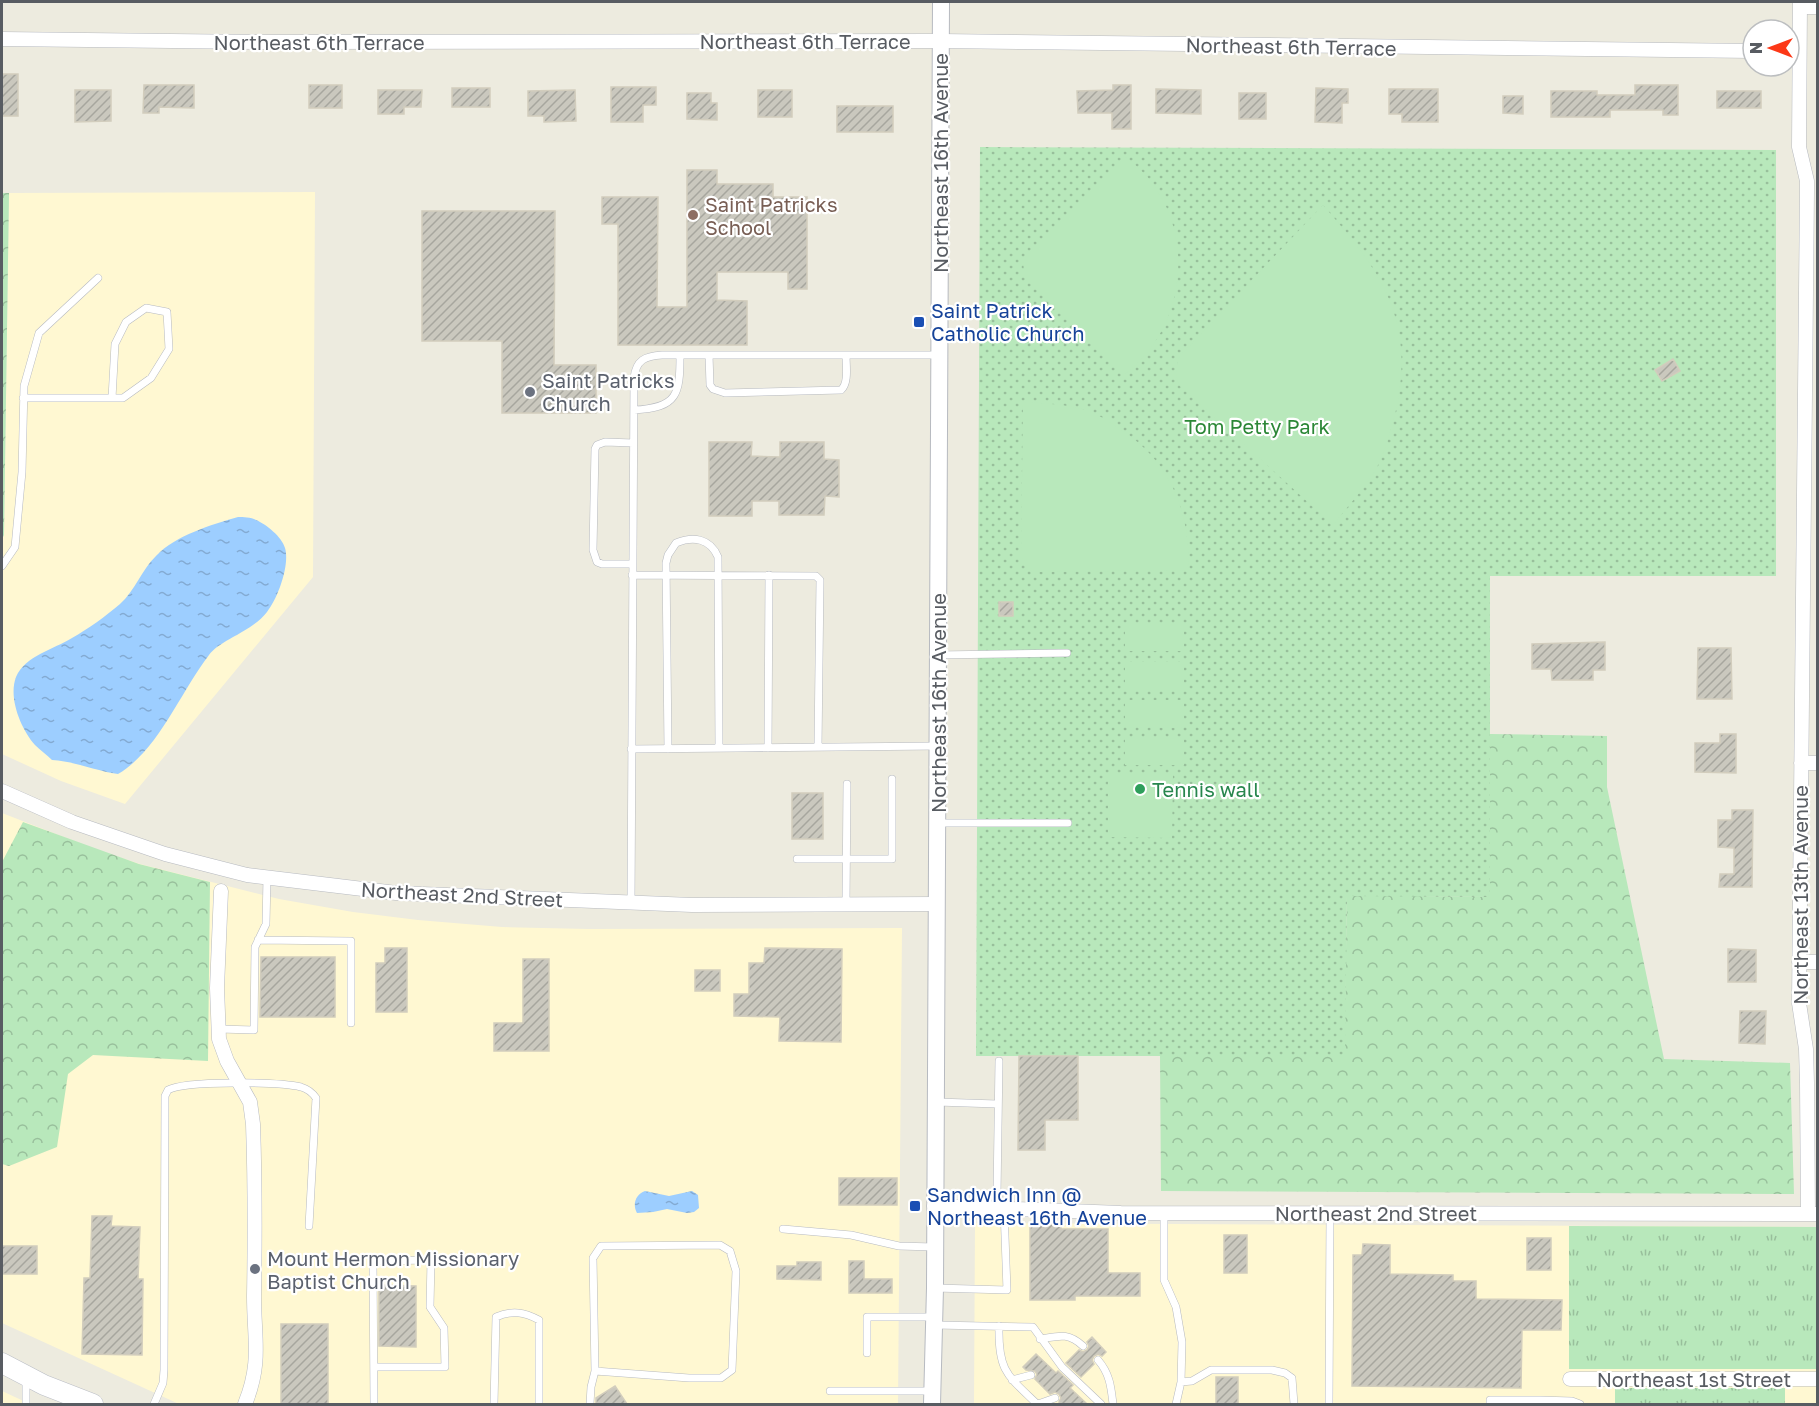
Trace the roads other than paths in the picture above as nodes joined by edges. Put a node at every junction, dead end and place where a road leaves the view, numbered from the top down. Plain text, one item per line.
1 (941, 2) edge
2 (1800, 4) edge
3 (1818, 8) edge
4 (2, 39) edge
5 (941, 41) junction
6 (1741, 51) edge
7 (1795, 78) edge
8 (1812, 181) edge
9 (98, 278) dead end
10 (680, 355) junction
11 (709, 355) junction
12 (846, 355) junction
13 (939, 355) junction
14 (1811, 369) edge
15 (23, 398) junction
16 (112, 398) junction
17 (634, 410) junction
18 (633, 443) junction
19 (632, 564) junction
20 (1803, 564) junction
21 (1818, 564) edge
22 (2, 566) edge
23 (632, 575) junction
24 (666, 575) junction
25 (719, 575) junction
26 (769, 575) junction
27 (1067, 653) dead end
28 (938, 655) junction
29 (938, 746) junction
30 (818, 747) junction
31 (719, 748) junction
32 (768, 748) junction
33 (631, 749) junction
34 (668, 749) junction
35 (1801, 763) junction
36 (1818, 763) edge
37 (892, 779) dead end
38 (847, 784) dead end
39 (2, 791) edge
40 (937, 823) junction
41 (1068, 823) dead end
42 (797, 859) dead end
43 (847, 859) junction
44 (267, 877) junction
45 (221, 891) dead end
46 (631, 903) junction
47 (846, 904) junction
48 (937, 904) junction
49 (258, 940) junction
50 (1799, 962) junction
51 (1818, 962) edge
52 (351, 1023) dead end
53 (219, 1029) junction
54 (999, 1061) dead end
55 (239, 1083) junction
56 (935, 1101) junction
57 (998, 1104) junction
58 (934, 1206) junction
59 (1004, 1209) junction
60 (1164, 1214) junction
61 (1330, 1214) junction
62 (1813, 1214) edge
63 (309, 1226) dead end
64 (783, 1229) dead end
65 (933, 1246) junction
66 (934, 1288) junction
67 (933, 1321) junction
68 (999, 1326) junction
69 (1040, 1339) junction
70 (1083, 1346) dead end
71 (867, 1353) dead end
72 (1098, 1360) dead end
73 (2, 1364) edge
74 (375, 1367) junction
75 (1062, 1367) junction
76 (1052, 1370) dead end
77 (595, 1371) junction
78 (1031, 1375) dead end
79 (26, 1376) junction
80 (1570, 1379) dead end
81 (1818, 1379) edge
82 (1012, 1380) junction
83 (1181, 1382) junction
84 (1083, 1388) junction
85 (830, 1391) dead end
86 (1074, 1391) dead end
87 (932, 1398) edge
88 (1055, 1398) dead end
89 (1490, 1402) edge
90 (1540, 1402) edge
91 (26, 1404) edge
92 (93, 1404) edge
93 (154, 1404) edge
94 (245, 1404) edge
95 (374, 1404) edge
96 (494, 1404) edge
97 (539, 1404) edge
98 (590, 1404) edge
99 (1037, 1404) edge
100 (1101, 1404) edge
101 (1113, 1404) edge
102 (1176, 1404) edge
103 (1294, 1404) edge
104 (1329, 1404) edge
105 (1580, 1404) edge

1 - 5 street, Northeast 16th Avenue
2 - 3 street
4 - 5 street, Northeast 6th Terrace
5 - 6 street, Northeast 6th Terrace
5 - 13 street, Northeast 16th Avenue
7 - 8 street, Northeast 13th Avenue
8 - 14 street, Northeast 13th Avenue
9 - 15 lane
10 - 11 lane
10 - 17 lane
10 - 17 lane
11 - 12 lane
11 - 12 lane
12 - 13 lane
13 - 28 street, Northeast 16th Avenue
14 - 20 street, Northeast 13th Avenue
15 - 16 lane
15 - 22 lane
16 - 16 lane
17 - 18 lane
18 - 19 lane
18 - 19 lane
19 - 23 lane
20 - 21 street
20 - 35 street, Northeast 13th Avenue
23 - 24 lane
23 - 33 lane
24 - 25 lane
24 - 25 lane
24 - 34 lane
25 - 26 lane
25 - 31 lane
26 - 30 lane
26 - 32 lane
27 - 28 lane
28 - 29 street, Northeast 16th Avenue
29 - 30 lane
29 - 40 street, Northeast 16th Avenue
30 - 32 lane
31 - 32 lane
31 - 34 lane
33 - 34 lane
33 - 46 lane
35 - 36 street
35 - 50 street, Northeast 13th Avenue
37 - 43 lane
38 - 43 lane
39 - 44 street, Northeast 2nd Street
40 - 41 lane
40 - 48 street, Northeast 16th Avenue
42 - 43 lane
43 - 47 lane
44 - 46 street, Northeast 2nd Street
44 - 49 lane
45 - 53 street
46 - 47 street, Northeast 2nd Street
47 - 48 street, Northeast 2nd Street
48 - 56 street, Northeast 16th Avenue
49 - 52 lane
49 - 53 lane
50 - 51 street
50 - 62 street, Northeast 13th Avenue
53 - 55 street
54 - 57 lane
55 - 63 lane
55 - 93 lane
55 - 94 street
56 - 57 lane
56 - 58 street, Northeast 16th Avenue
57 - 59 lane
58 - 59 street, Northeast 2nd Street
58 - 65 street, Northeast 16th Avenue
59 - 60 street, Northeast 2nd Street
59 - 66 lane
60 - 61 street, Northeast 2nd Street
60 - 83 lane
61 - 62 street, Northeast 2nd Street
61 - 104 lane
64 - 65 lane
65 - 66 street, Northeast 16th Avenue
66 - 67 street, Northeast 16th Avenue
67 - 68 lane
67 - 71 lane
67 - 87 street, Northeast 16th Avenue
68 - 69 lane
68 - 82 lane
69 - 70 lane
69 - 75 lane
72 - 101 lane
73 - 79 main road
74 - 74 lane
74 - 95 lane
75 - 76 lane
75 - 84 lane
77 - 77 lane
77 - 98 lane
78 - 82 lane
79 - 91 lane
79 - 92 main road
80 - 81 street, Northeast 1st Street
82 - 99 lane
83 - 102 lane
83 - 103 lane
84 - 86 lane
84 - 100 lane
85 - 87 lane
88 - 99 lane
89 - 90 lane
90 - 105 lane
96 - 97 lane

